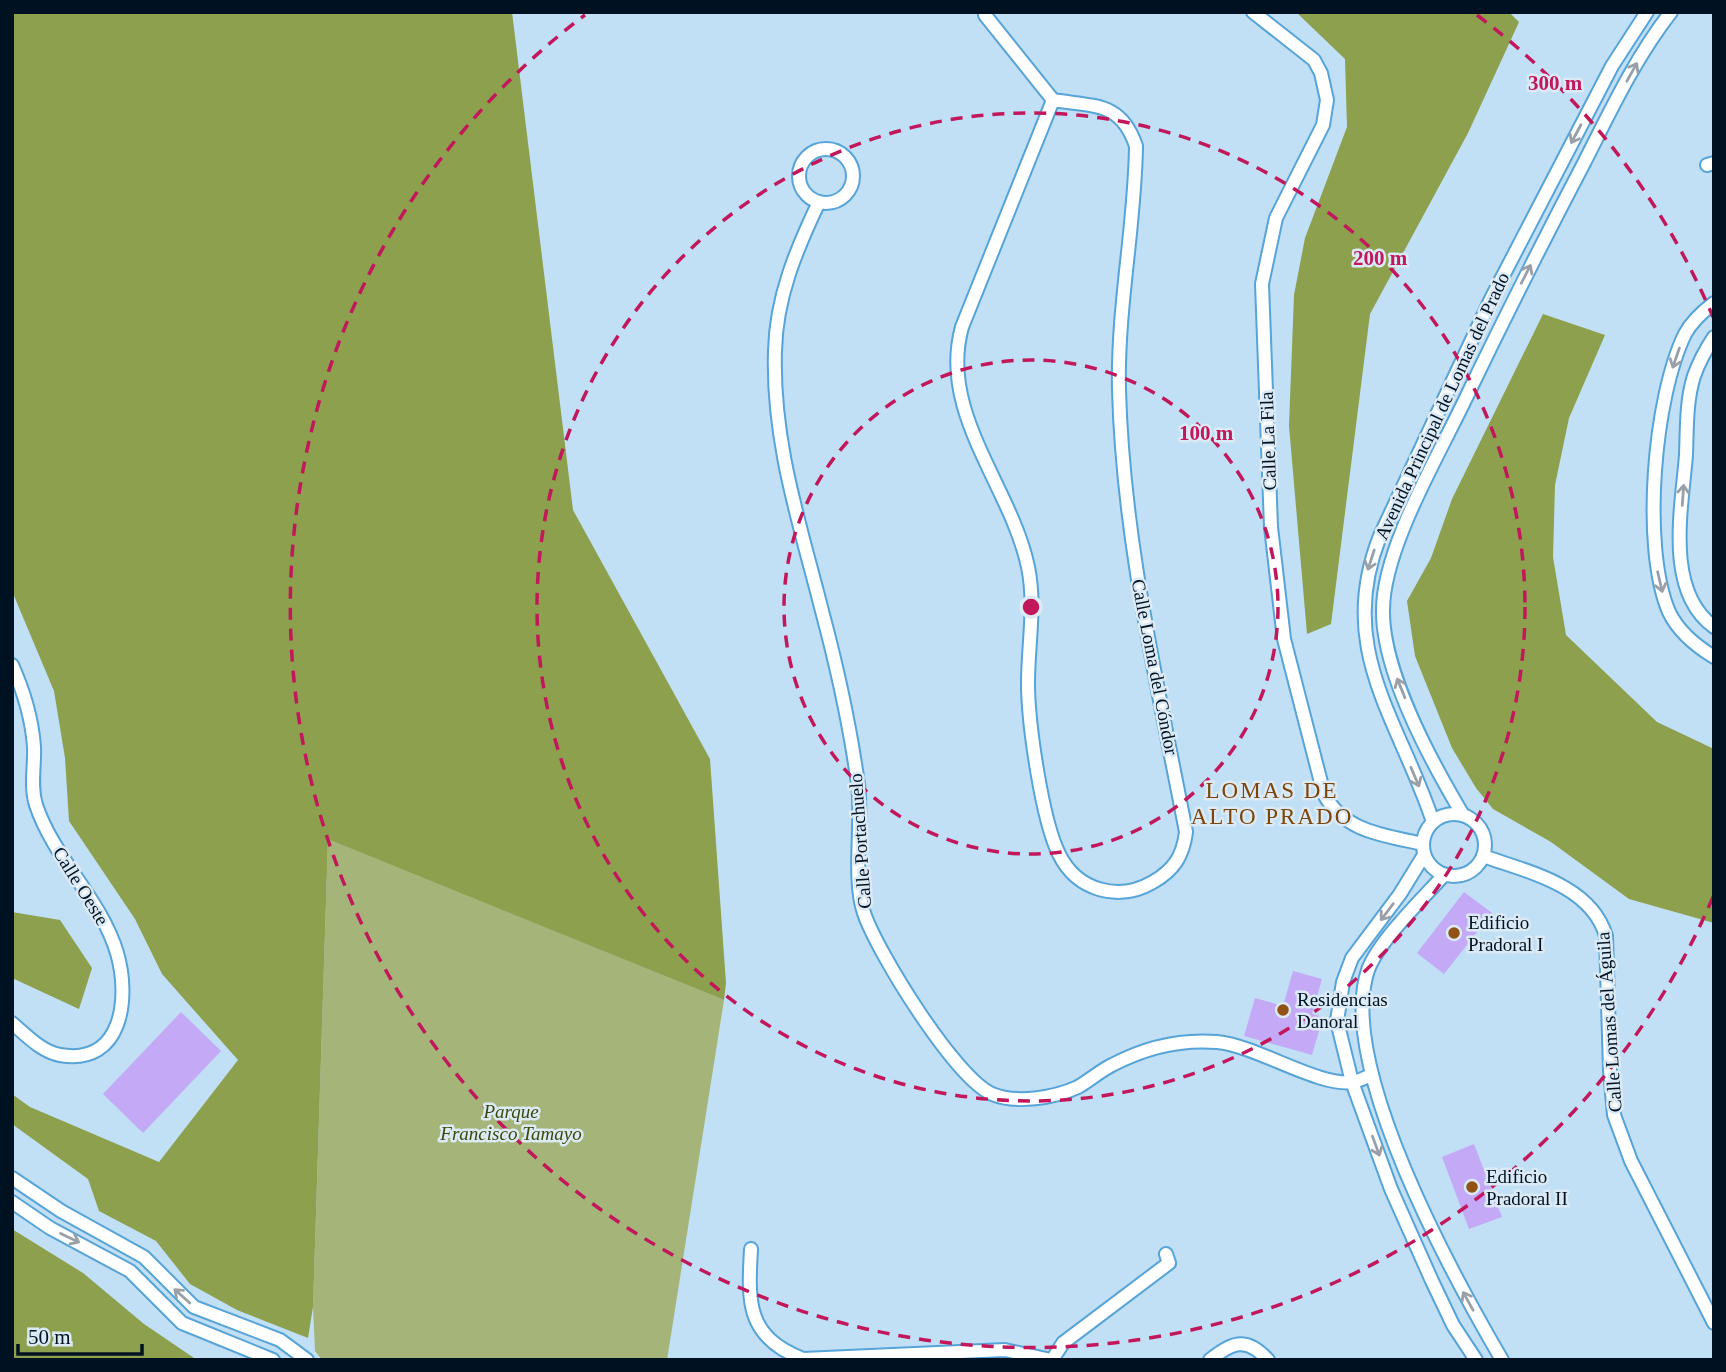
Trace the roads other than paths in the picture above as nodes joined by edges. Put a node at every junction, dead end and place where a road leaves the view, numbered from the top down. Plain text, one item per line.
1 (1253, 12) edge
2 (1647, 12) edge
3 (1671, 12) edge
4 (982, 13) edge
5 (1053, 100) junction
6 (819, 202) junction
7 (1714, 303) edge
8 (1714, 338) edge
9 (1714, 627) edge
10 (1714, 657) edge
11 (12, 665) edge
12 (1463, 815) junction
13 (1433, 822) junction
14 (1423, 849) junction
15 (1483, 856) junction
16 (1444, 875) junction
17 (12, 1023) edge
18 (1372, 1075) junction
19 (1352, 1082) junction
20 (12, 1178) edge
21 (12, 1202) edge
22 (751, 1249) dead end
23 (1166, 1254) dead end
24 (1714, 1323) edge
25 (956, 1352) junction
26 (273, 1360) edge
27 (307, 1360) edge
28 (981, 1360) edge
29 (1051, 1360) edge
30 (1210, 1360) edge
31 (1268, 1360) edge
32 (1476, 1360) edge
33 (1502, 1360) edge

1 - 14 street, Calle La Fila
2 -> 13 street, Avenida Principal de Lomas del Prado
12 -> 3 street, Avenida Principal de Lomas del Prado
4 - 5 street
5 - 5 street, Calle Loma del Cóndor
6 - 6 street
6 - 19 street, Calle Portachuelo
7 -> 10 street
9 -> 8 street
11 - 17 street, Calle Oeste
12 - 13 street
12 - 15 street, Avenida Principal de Lomas del Prado
13 - 14 street
14 - 16 street
14 -> 19 street
15 - 16 street
15 - 24 street, Calle Lomas del Águila
16 - 18 street
18 - 19 street, Calle Portachuelo
33 -> 18 street
19 -> 32 street
27 -> 20 street
21 -> 26 street
22 - 25 street
23 - 29 street
25 - 28 street
25 - 29 street
30 - 31 street

